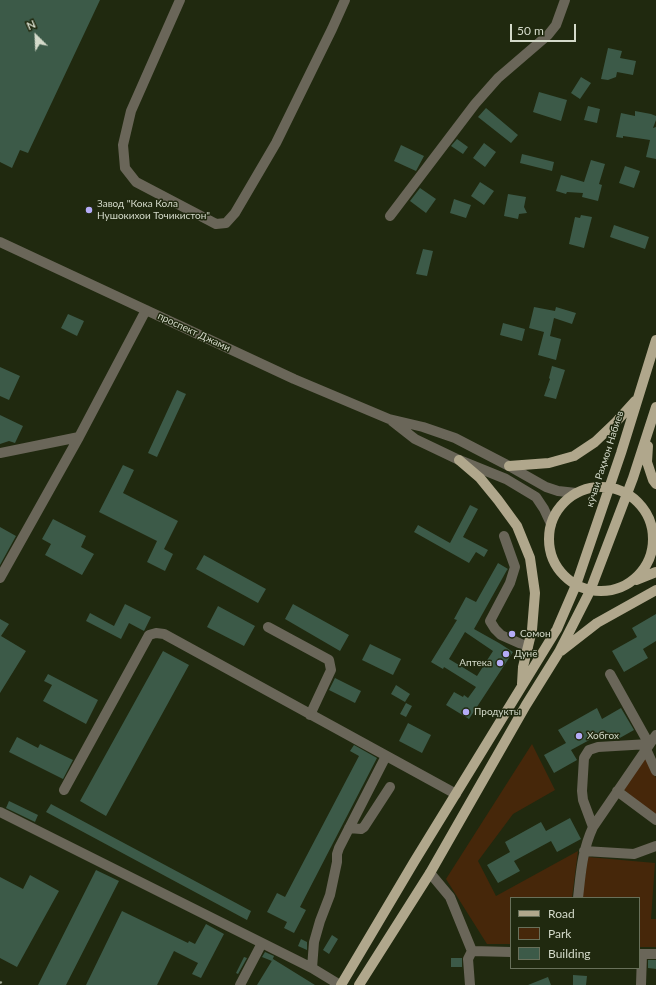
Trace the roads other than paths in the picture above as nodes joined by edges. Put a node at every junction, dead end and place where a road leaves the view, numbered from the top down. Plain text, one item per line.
1 (180, 0) edge
2 (345, 0) edge
3 (565, 0) edge
4 (390, 216) dead end
5 (0, 242) edge
6 (146, 310) junction
7 (656, 340) edge
8 (638, 398) junction
9 (656, 407) edge
10 (389, 419) junction
11 (648, 432) junction
12 (79, 436) junction
13 (0, 453) edge
14 (459, 460) junction
15 (509, 466) junction
16 (656, 484) edge
17 (609, 487) junction
18 (576, 493) junction
19 (627, 493) junction
20 (550, 524) junction
21 (654, 527) edge
22 (504, 536) dead end
23 (656, 572) edge
24 (0, 578) edge
25 (632, 582) junction
26 (576, 585) junction
27 (656, 590) edge
28 (590, 591) junction
29 (268, 627) dead end
30 (528, 647) junction
31 (559, 652) junction
32 (610, 674) dead end
33 (522, 687) junction
34 (514, 699) junction
35 (526, 705) junction
36 (310, 714) junction
37 (656, 735) edge
38 (648, 747) junction
39 (386, 756) junction
40 (656, 771) edge
41 (390, 787) dead end
42 (64, 790) dead end
43 (618, 791) junction
44 (456, 794) junction
45 (0, 812) edge
46 (656, 820) edge
47 (593, 827) junction
48 (349, 828) junction
49 (656, 846) edge
50 (584, 851) junction
51 (430, 873) junction
52 (578, 897) edge
53 (262, 943) junction
54 (472, 951) junction
55 (510, 952) edge
56 (640, 954) edge
57 (656, 954) edge
58 (312, 968) junction
59 (240, 985) edge
60 (340, 985) edge
61 (359, 985) edge
62 (470, 985) edge
63 (641, 985) edge

1 - 2 street
3 - 4 street
5 - 6 street, проспект Джами
6 - 10 street, проспект Джами
6 - 12 street
7 - 8 main road, кӯчаи Раҳмон Набиев
8 - 15 main road
8 - 17 main road, кӯчаи Раҳмон Набиев
9 - 11 main road
10 - 14 street
10 - 15 street
11 - 16 main road
11 - 19 main road
12 - 13 street
12 - 24 street
14 - 20 street
14 - 30 main road
15 - 18 street
17 - 18 main road
17 - 19 main road
17 - 26 main road, кӯчаи Раҳмон Набиев
18 - 20 main road
19 - 21 main road
19 - 28 main road
20 - 26 main road
21 - 25 main road
22 - 30 street
23 - 25 main road
25 - 28 main road
26 - 28 main road
26 - 33 main road, кӯчаи Раҳмон Набиев
27 - 31 main road
28 - 31 main road
29 - 36 street
30 - 33 main road
31 - 35 main road
32 - 38 street
33 - 34 main road, кӯчаи Раҳмон Набиев
34 - 35 main road
34 - 44 main road, кӯчаи Раҳмон Набиев
35 - 51 main road
36 - 39 street
36 - 42 street
37 - 38 street
38 - 40 street
38 - 43 street
38 - 47 street
39 - 44 street
39 - 48 street
41 - 48 street
43 - 46 street
43 - 47 street
44 - 60 main road, кӯчаи Раҳмон Набиев
45 - 53 street
47 - 50 street
48 - 58 street
49 - 50 street
50 - 52 street
51 - 54 street
51 - 61 main road
53 - 58 street
53 - 59 street
54 - 55 street
54 - 62 street
56 - 57 street
56 - 63 street
58 - 60 street

